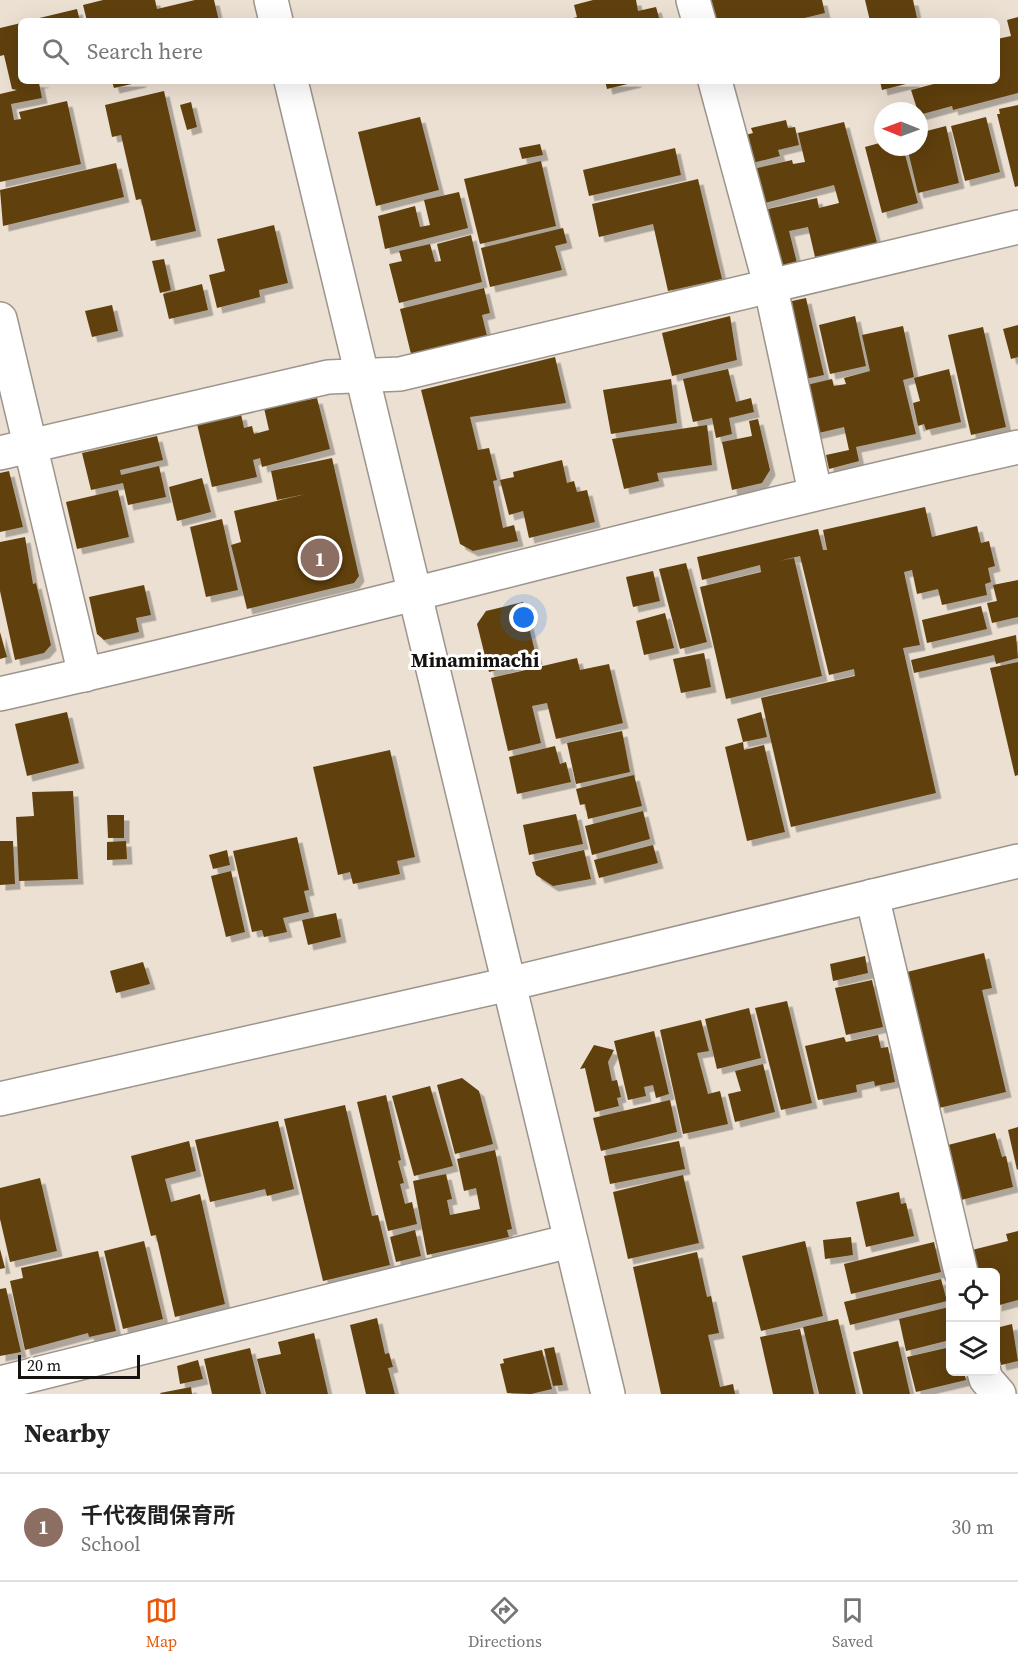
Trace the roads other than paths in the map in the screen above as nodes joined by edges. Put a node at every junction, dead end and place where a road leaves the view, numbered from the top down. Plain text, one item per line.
1 (271, 0) edge
2 (693, 0) edge
3 (275, 18) edge
4 (698, 18) edge
5 (292, 84) edge
6 (716, 84) edge
7 (1018, 227) edge
8 (770, 284) junction
9 (0, 319) edge
10 (361, 376) junction
11 (1018, 447) edge
12 (14, 449) edge
13 (815, 492) junction
14 (416, 595) junction
15 (85, 675) junction
16 (0, 694) edge
17 (1018, 861) edge
18 (872, 896) junction
19 (509, 984) junction
20 (0, 1099) edge
21 (570, 1242) junction
22 (960, 1268) edge
23 (985, 1376) edge
24 (0, 1383) edge
25 (608, 1394) edge
26 (999, 1394) edge

1 - 3 street
2 - 4 street
5 - 10 street
6 - 8 street
7 - 8 street
8 - 10 street
8 - 13 street
9 - 12 street
10 - 12 street
10 - 14 street
11 - 13 street
12 - 15 street
13 - 14 street
14 - 15 street
14 - 19 street
15 - 16 street
17 - 18 street
18 - 19 street
18 - 22 street
19 - 20 street
19 - 21 street
21 - 24 street
21 - 25 street
23 - 26 street

